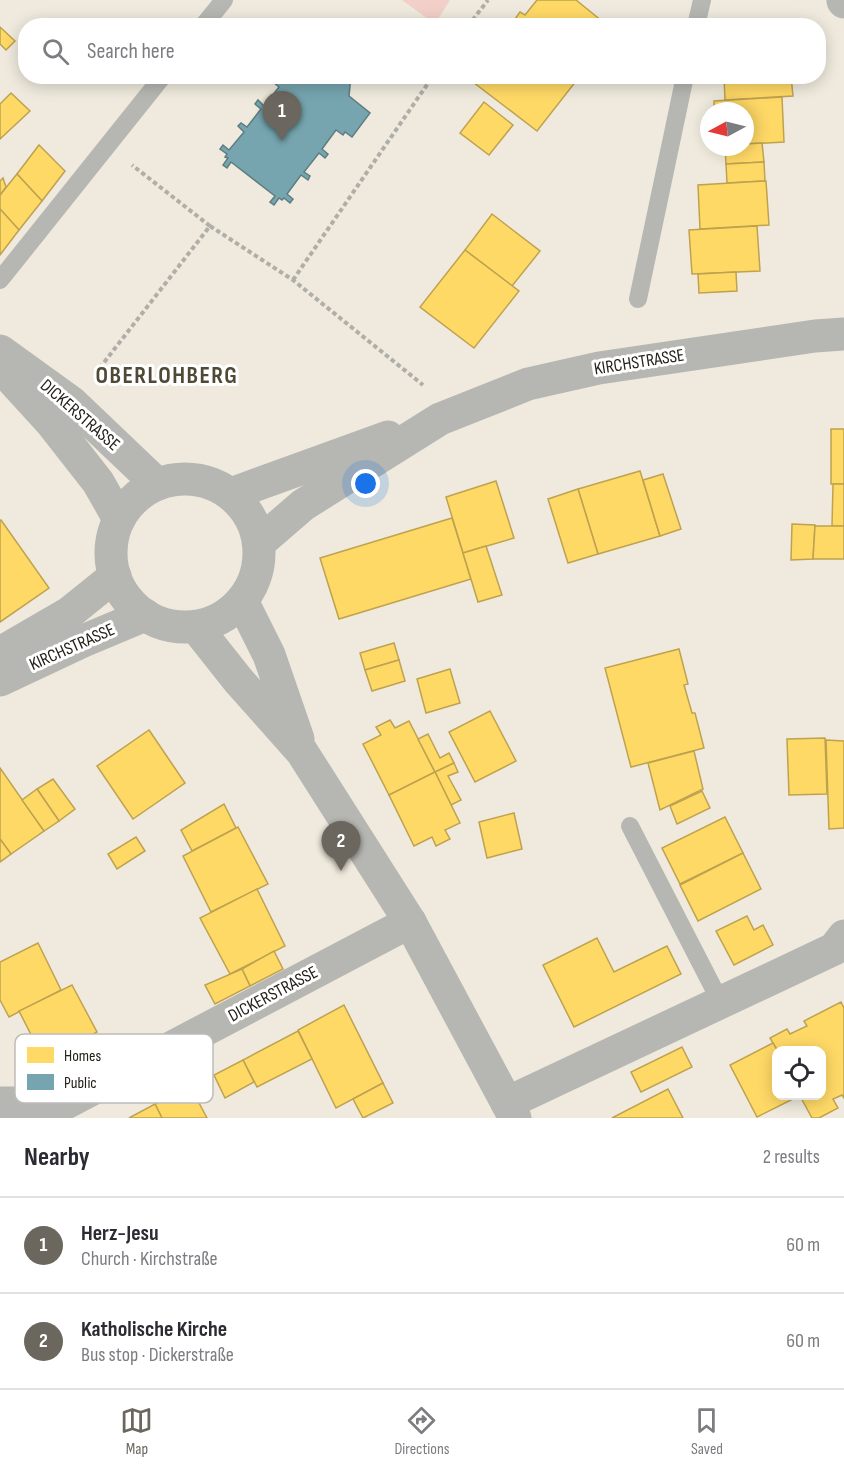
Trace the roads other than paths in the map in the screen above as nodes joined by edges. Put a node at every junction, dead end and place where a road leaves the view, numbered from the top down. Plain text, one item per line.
1 (224, 0) edge
2 (702, 0) edge
3 (209, 18) edge
4 (698, 18) edge
5 (157, 84) edge
6 (683, 84) edge
7 (0, 280) edge
8 (638, 299) dead end
9 (844, 334) edge
10 (0, 351) edge
11 (0, 366) edge
12 (448, 415) junction
13 (157, 484) junction
14 (231, 494) junction
15 (119, 519) junction
16 (259, 543) junction
17 (115, 576) junction
18 (242, 601) junction
19 (145, 615) junction
20 (196, 627) junction
21 (0, 653) edge
22 (0, 680) edge
23 (302, 752) junction
24 (630, 826) dead end
25 (410, 922) junction
26 (844, 936) edge
27 (720, 1002) junction
28 (197, 1034) edge
29 (15, 1103) edge
30 (66, 1103) edge
31 (511, 1110) edge

1 - 3 lane
2 - 4 lane
5 - 7 lane
6 - 8 lane
9 - 12 street, KIRCHSTRASSE
10 - 13 street, DICKERSTRASSE
11 - 15 street, DICKERSTRASSE
12 - 14 street, KIRCHSTRASSE
12 - 16 street, KIRCHSTRASSE
13 - 14 street
13 - 15 street
14 - 16 street
15 - 17 street
16 - 18 street
17 - 19 street
17 - 21 street, KIRCHSTRASSE
18 - 20 street
18 - 23 street
19 - 20 street
19 - 22 street, KIRCHSTRASSE
20 - 23 street
23 - 25 street
24 - 27 lane
25 - 28 street, DICKERSTRASSE
25 - 31 street
26 - 27 street
27 - 31 street
29 - 30 street, DICKERSTRASSE

